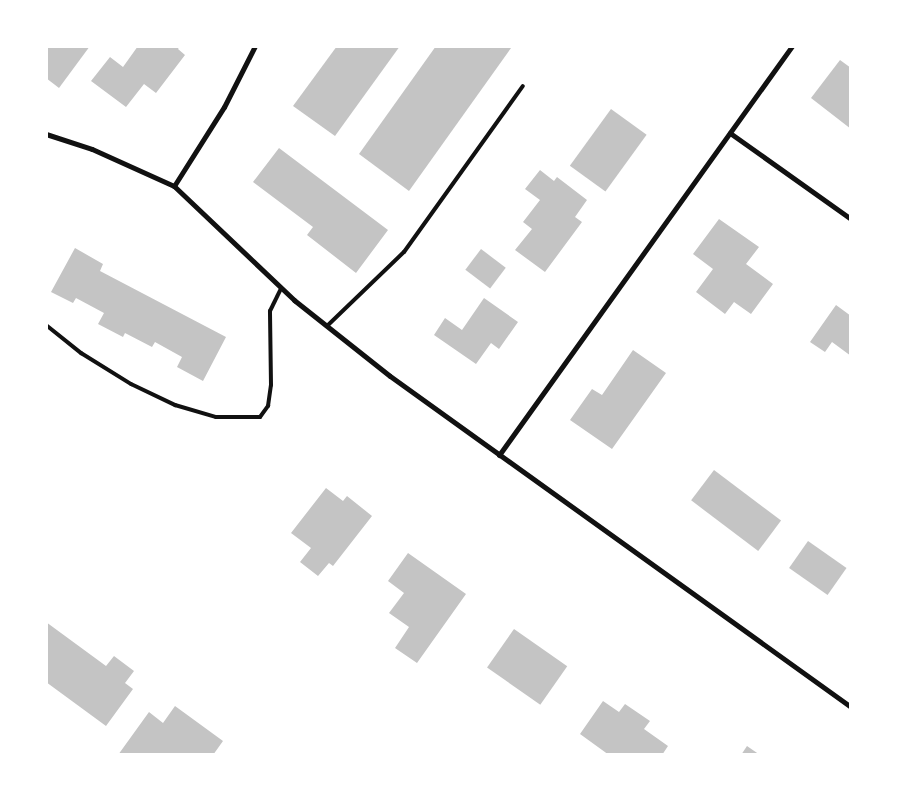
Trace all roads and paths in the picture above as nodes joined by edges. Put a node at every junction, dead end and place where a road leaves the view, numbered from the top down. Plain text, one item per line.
1 (255, 46) edge
2 (792, 46) edge
3 (523, 86) dead end
4 (730, 133) junction
5 (46, 134) edge
6 (174, 186) junction
7 (851, 219) edge
8 (281, 288) junction
9 (46, 325) edge
10 (327, 326) junction
11 (499, 455) junction
12 (851, 707) edge

1 - 6 street
2 - 4 street
3 - 10 lane
4 - 7 street
4 - 11 street
5 - 6 street
6 - 8 street
8 - 9 lane
8 - 10 street
10 - 11 street
11 - 12 street

